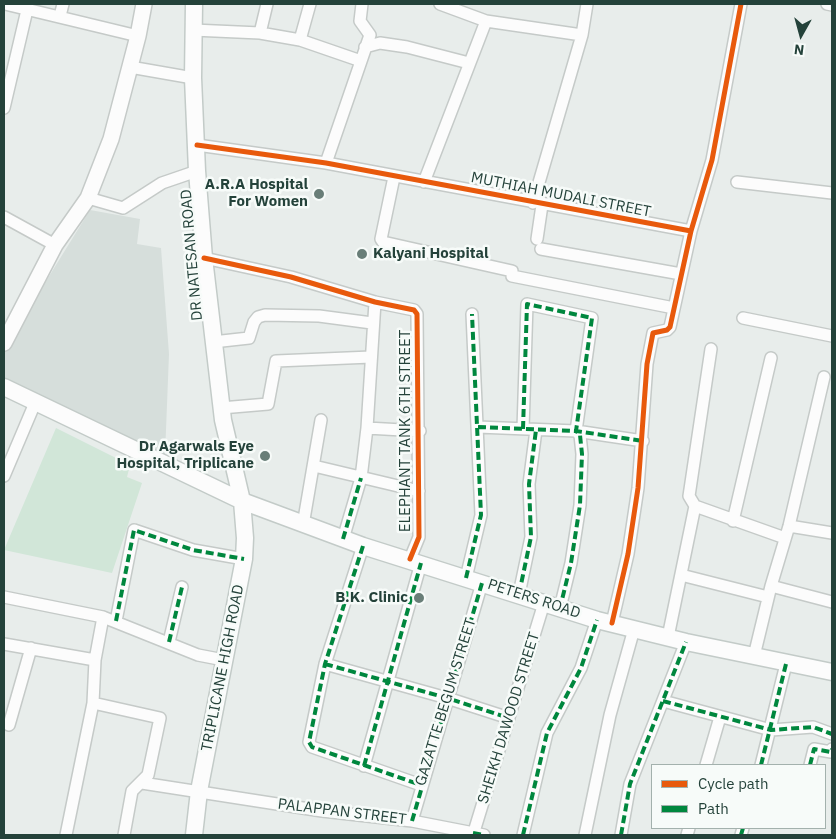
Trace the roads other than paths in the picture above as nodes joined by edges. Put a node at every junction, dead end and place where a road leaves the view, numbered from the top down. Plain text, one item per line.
1 (5, 4) edge
2 (63, 4) edge
3 (144, 4) edge
4 (194, 4) edge
5 (267, 4) edge
6 (310, 4) edge
7 (362, 4) edge
8 (440, 4) edge
9 (587, 4) edge
10 (741, 4) edge
11 (827, 4) edge
12 (832, 5) edge
13 (27, 10) junction
14 (60, 16) junction
15 (486, 21) junction
16 (193, 30) junction
17 (260, 33) junction
18 (582, 35) junction
19 (138, 36) junction
20 (300, 40) junction
21 (366, 47) junction
22 (361, 61) junction
23 (469, 63) junction
24 (130, 68) junction
25 (193, 78) junction
26 (4, 108) edge
27 (197, 145) junction
28 (326, 163) junction
29 (197, 171) junction
30 (394, 177) junction
31 (424, 182) junction
32 (737, 182) dead end
33 (832, 193) edge
34 (88, 198) junction
35 (538, 204) junction
36 (4, 217) edge
37 (691, 231) junction
38 (55, 245) junction
39 (204, 258) junction
40 (681, 274) junction
41 (375, 302) junction
42 (674, 308) junction
43 (472, 314) dead end
44 (743, 318) dead end
45 (372, 323) junction
46 (832, 336) edge
47 (213, 342) junction
48 (4, 343) edge
49 (711, 349) dead end
50 (371, 357) junction
51 (772, 358) dead end
52 (824, 377) dead end
53 (4, 387) edge
54 (35, 403) junction
55 (221, 408) junction
56 (321, 420) dead end
57 (478, 427) junction
58 (367, 428) junction
59 (523, 429) junction
60 (536, 430) junction
61 (420, 431) junction
62 (576, 431) junction
63 (643, 441) junction
64 (314, 466) junction
65 (4, 476) edge
66 (361, 478) junction
67 (419, 491) junction
68 (242, 501) junction
69 (695, 506) junction
70 (733, 521) junction
71 (303, 525) junction
72 (789, 526) junction
73 (832, 533) edge
74 (785, 538) junction
75 (343, 539) junction
76 (363, 546) junction
77 (244, 559) junction
78 (415, 561) junction
79 (681, 576) junction
80 (466, 578) junction
81 (482, 583) junction
82 (182, 587) dead end
83 (769, 592) junction
84 (519, 594) junction
85 (4, 597) edge
86 (832, 602) edge
87 (552, 605) junction
88 (103, 617) junction
89 (116, 621) junction
90 (605, 622) junction
91 (634, 629) junction
92 (668, 637) junction
93 (169, 642) junction
94 (686, 642) junction
95 (4, 644) edge
96 (31, 648) junction
97 (754, 656) junction
98 (95, 660) junction
99 (224, 660) junction
100 (325, 664) junction
101 (786, 664) junction
102 (832, 672) edge
103 (386, 682) junction
104 (447, 698) junction
105 (663, 701) junction
106 (92, 703) junction
107 (720, 717) junction
108 (509, 718) junction
109 (9, 725) dead end
110 (771, 730) junction
111 (832, 734) edge
112 (832, 749) edge
113 (706, 764) edge
114 (761, 764) edge
115 (810, 764) edge
116 (364, 766) junction
117 (142, 783) junction
118 (421, 785) junction
119 (199, 791) junction
120 (412, 821) junction
121 (66, 835) edge
122 (124, 835) edge
123 (194, 835) edge
124 (477, 835) edge
125 (523, 835) edge
126 (585, 835) edge
127 (621, 835) edge

1 - 13 street
2 - 14 street
3 - 19 street
4 - 16 main road, DR NATESAN ROAD
5 - 17 street
6 - 20 street
7 - 21 street
8 - 15 street
9 - 18 street
10 - 37 street
11 - 12 street
13 - 14 street
13 - 26 street
14 - 19 street
15 - 18 street
15 - 23 street
16 - 17 street
16 - 25 main road, DR NATESAN ROAD
17 - 20 street
18 - 35 street
19 - 24 street
20 - 22 street
21 - 22 street
21 - 23 street
22 - 28 street
23 - 31 street
24 - 25 street
24 - 34 street
25 - 27 main road, DR NATESAN ROAD
27 - 28 street, MUTHIAH MUDALI STREET
27 - 29 main road, DR NATESAN ROAD
28 - 30 street, MUTHIAH MUDALI STREET
29 - 34 street
29 - 39 main road, DR NATESAN ROAD
30 - 31 street, MUTHIAH MUDALI STREET
30 - 42 street
31 - 35 street, MUTHIAH MUDALI STREET
32 - 33 street
34 - 38 street
35 - 37 street, MUTHIAH MUDALI STREET
35 - 40 street
36 - 38 street
37 - 40 street
38 - 48 street
39 - 41 street, ELEPHANT TANK 6TH STREET
39 - 47 main road, DR NATESAN ROAD
40 - 42 street
41 - 45 street
41 - 61 street, ELEPHANT TANK 6TH STREET
42 - 63 street
43 - 57 street
44 - 46 street
45 - 47 street
45 - 50 street
47 - 55 main road, DR NATESAN ROAD
49 - 69 street
50 - 55 street
50 - 58 street
51 - 70 street
52 - 72 street
53 - 54 main road, PETERS ROAD
54 - 65 street
54 - 68 main road, PETERS ROAD
55 - 68 main road, DR NATESAN ROAD
56 - 64 street
57 - 59 street
57 - 80 street
58 - 61 street
58 - 66 street
59 - 60 street
59 - 62 street
60 - 62 street
60 - 84 street
61 - 67 street, ELEPHANT TANK 6TH STREET
62 - 63 street
62 - 87 street, SHEIKH DAWOOD STREET
63 - 90 street
64 - 66 street
64 - 71 street
66 - 67 street
66 - 75 street
67 - 78 street, ELEPHANT TANK 6TH STREET
68 - 71 main road, PETERS ROAD
68 - 77 main road, TRIPLICANE HIGH ROAD
69 - 70 street
69 - 79 street
70 - 74 street
71 - 75 main road, PETERS ROAD
72 - 73 street
72 - 74 street
74 - 83 street
75 - 76 main road, PETERS ROAD
76 - 78 main road, PETERS ROAD
76 - 100 street
77 - 89 street
77 - 99 main road, TRIPLICANE HIGH ROAD
78 - 80 main road, PETERS ROAD
78 - 103 street, ELEPHANT TANK 6TH STREET
79 - 83 street
79 - 92 street
80 - 81 main road, PETERS ROAD
81 - 84 main road, PETERS ROAD
81 - 104 street, GAZATTE BEGUM STREET
82 - 93 street
83 - 86 street
83 - 97 street
84 - 87 main road, PETERS ROAD
85 - 88 street
87 - 90 main road, PETERS ROAD
87 - 108 street, SHEIKH DAWOOD STREET
88 - 89 street
88 - 98 street
89 - 93 street
90 - 91 main road, PETERS ROAD
90 - 125 street
91 - 92 main road, PETERS ROAD
91 - 126 street
92 - 94 main road, PETERS ROAD
93 - 99 street
94 - 97 main road, PETERS ROAD
94 - 105 street
95 - 96 street
96 - 98 street
96 - 109 street
97 - 101 main road, PETERS ROAD
98 - 106 street
99 - 119 main road, TRIPLICANE HIGH ROAD
100 - 103 street
100 - 116 street
101 - 102 main road, PETERS ROAD
101 - 110 street
103 - 104 street
103 - 116 street, ELEPHANT TANK 6TH STREET
104 - 108 street
104 - 118 street, GAZATTE BEGUM STREET
105 - 107 street
105 - 127 street
106 - 117 street
106 - 121 street
107 - 110 street
107 - 113 street
108 - 124 street, SHEIKH DAWOOD STREET
110 - 111 street
110 - 114 street
112 - 115 street
116 - 118 street
117 - 119 street, PALAPPAN STREET
117 - 122 street
118 - 120 street, GAZATTE BEGUM STREET
119 - 120 street, PALAPPAN STREET
119 - 123 main road, TRIPLICANE HIGH ROAD
120 - 124 street, PALAPPAN STREET

